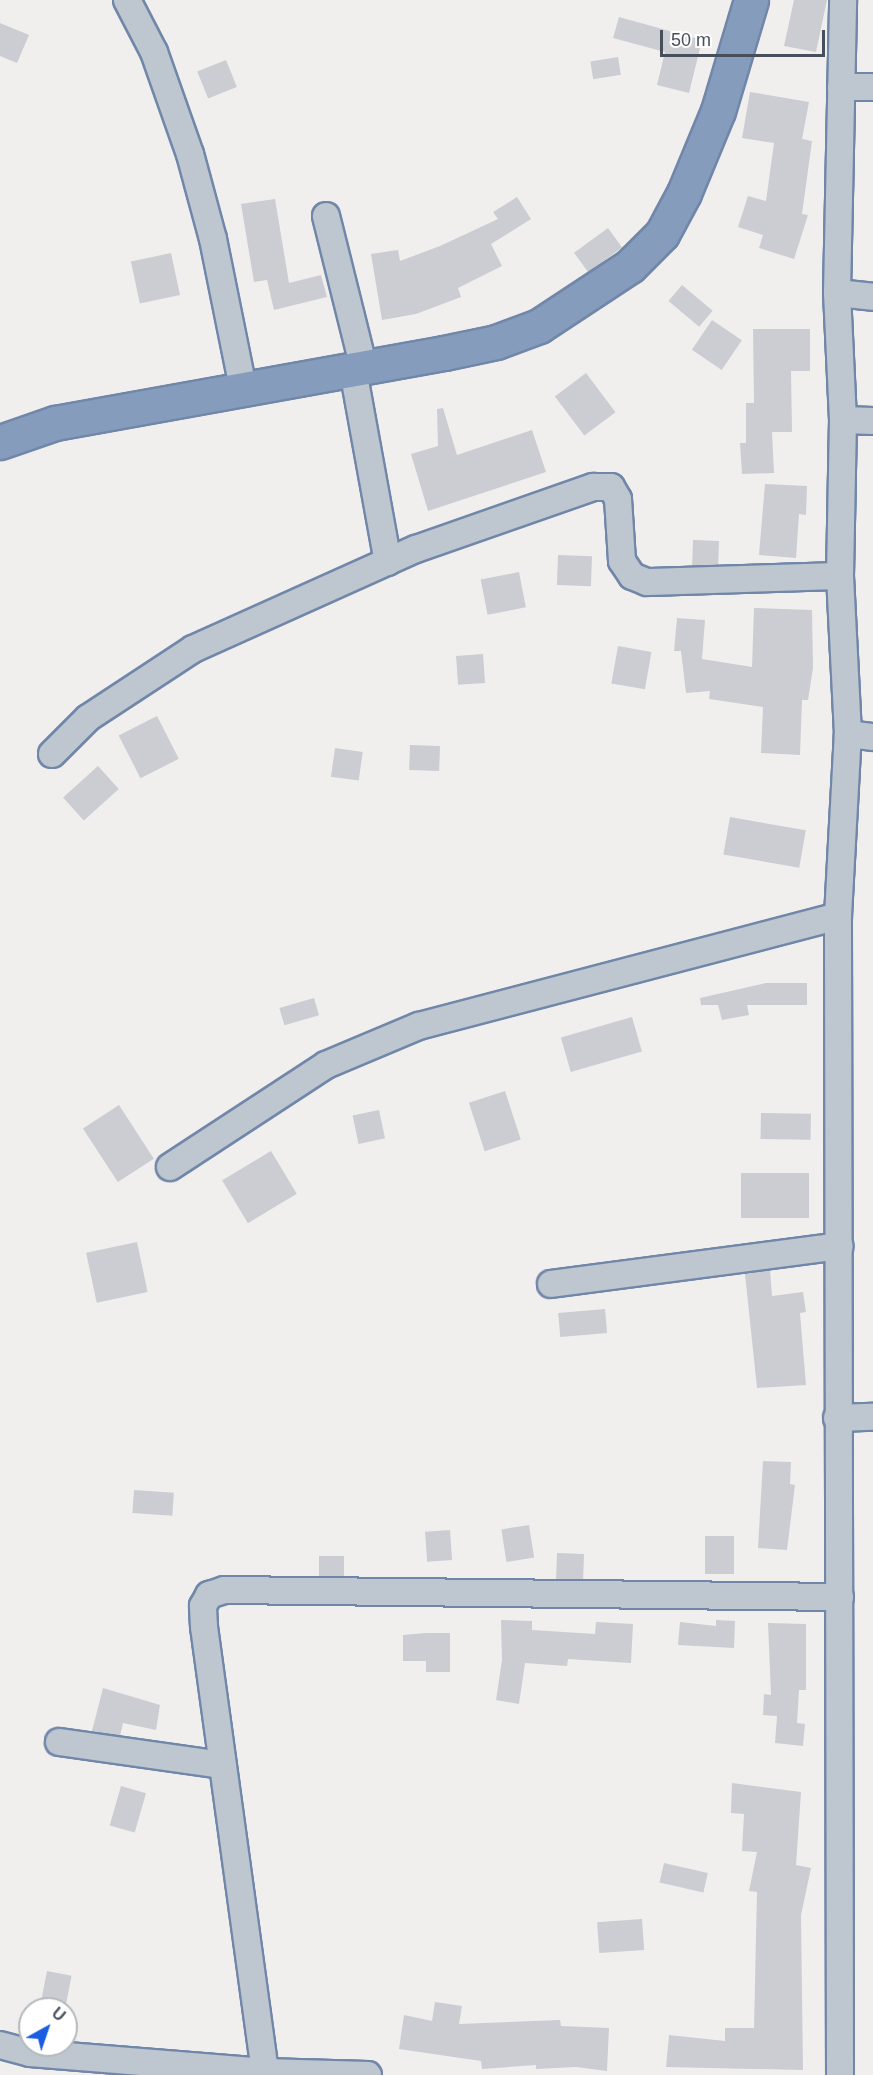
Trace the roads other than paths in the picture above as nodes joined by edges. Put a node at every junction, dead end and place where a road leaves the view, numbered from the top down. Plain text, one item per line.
1 (127, 0) edge
2 (750, 0) edge
3 (843, 0) edge
4 (841, 87) junction
5 (873, 87) edge
6 (326, 216) dead end
7 (837, 293) junction
8 (873, 297) edge
9 (359, 369) junction
10 (243, 388) junction
11 (843, 420) junction
12 (873, 421) edge
13 (0, 442) edge
14 (388, 562) junction
15 (840, 576) junction
16 (861, 736) edge
17 (52, 754) dead end
18 (838, 916) junction
19 (170, 1167) dead end
20 (840, 1246) junction
21 (551, 1284) dead end
22 (837, 1418) junction
23 (873, 1418) edge
24 (840, 1597) junction
25 (59, 1742) dead end
26 (222, 1765) junction
27 (0, 2045) edge
28 (265, 2072) junction
29 (368, 2075) edge
30 (840, 2075) edge

1 - 10 street
2 - 9 highway
3 - 4 street
4 - 5 street
4 - 7 street
6 - 9 street
7 - 8 street
7 - 11 street
9 - 10 highway
9 - 14 street
10 - 13 highway
11 - 12 street
11 - 15 street
14 - 15 street
14 - 17 street
15 - 16 street
16 - 18 street
18 - 19 street
18 - 20 street
20 - 21 street
20 - 22 street
22 - 23 street
22 - 24 street
24 - 26 street
24 - 30 street
25 - 26 street
26 - 28 street
27 - 28 street
28 - 29 street

